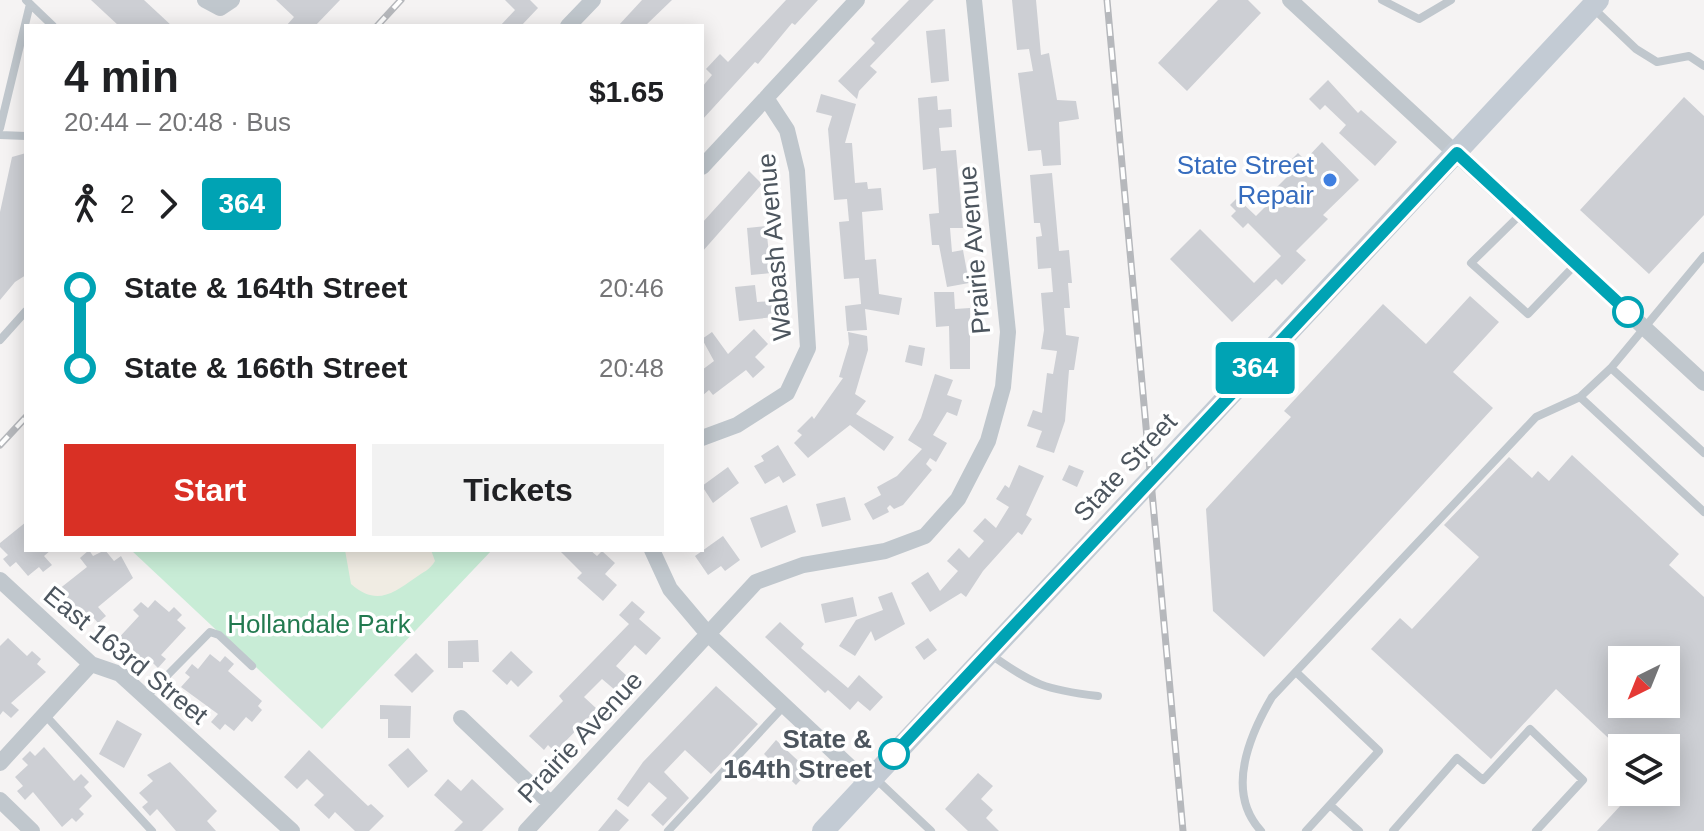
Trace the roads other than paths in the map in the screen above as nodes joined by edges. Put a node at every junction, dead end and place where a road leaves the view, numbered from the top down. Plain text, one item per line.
1 (593, 0) edge
2 (857, 0) edge
3 (974, 0) edge
4 (1290, 0) edge
5 (1382, 0) edge
6 (1451, 0) edge
7 (28, 2) edge
8 (1595, 3) edge
9 (51, 24) edge
10 (570, 24) edge
11 (1704, 66) edge
12 (766, 98) junction
13 (0, 128) edge
14 (0, 135) edge
15 (24, 136) edge
16 (1457, 153) junction
17 (704, 165) edge
18 (1521, 213) junction
19 (1704, 256) edge
20 (1576, 264) junction
21 (24, 313) edge
22 (1646, 329) junction
23 (0, 340) edge
24 (1611, 368) junction
25 (1704, 383) edge
26 (1580, 397) junction
27 (704, 437) edge
28 (1704, 453) edge
29 (1704, 512) edge
30 (653, 552) edge
31 (0, 580) edge
32 (708, 634) junction
33 (989, 653) junction
34 (91, 664) junction
35 (252, 666) dead end
36 (1296, 672) junction
37 (1098, 696) dead end
38 (145, 699) junction
39 (784, 705) junction
40 (45, 715) junction
41 (461, 718) dead end
42 (0, 763) edge
43 (870, 780) junction
44 (0, 800) edge
45 (551, 804) junction
46 (1330, 805) junction
47 (32, 831) edge
48 (152, 831) edge
49 (292, 831) edge
50 (526, 831) edge
51 (668, 831) edge
52 (823, 831) edge
53 (931, 831) edge
54 (1261, 831) edge
55 (1306, 831) edge
56 (1359, 831) edge
57 (1393, 831) edge
58 (1536, 831) edge

1 - 10 street
2 - 12 street
3 - 32 street, Prairie Avenue
4 - 16 street
5 - 6 lane
7 - 9 lane
7 - 13 lane
8 - 11 lane
8 - 16 street, State Street
12 - 17 street
12 - 27 street, Wabash Avenue
14 - 15 lane
16 - 18 street
16 - 33 street, State Street
18 - 20 street
18 - 20 lane
19 - 22 lane
20 - 22 street
21 - 23 lane
22 - 24 lane
22 - 25 street
24 - 26 lane
24 - 28 lane
26 - 29 lane
26 - 36 lane
30 - 32 street
31 - 34 street, East 163rd Street
32 - 39 street
32 - 45 street, Prairie Avenue
33 - 37 lane
33 - 43 street, State Street
34 - 38 street, East 163rd Street
34 - 40 street
35 - 38 lane
36 - 46 lane
36 - 54 lane
38 - 49 street, East 163rd Street
39 - 43 street
39 - 51 lane
40 - 42 street
40 - 48 lane
41 - 45 street
43 - 52 street, State Street
43 - 53 lane
44 - 47 street
45 - 50 street, Prairie Avenue
46 - 55 lane
46 - 56 lane
57 - 58 lane

